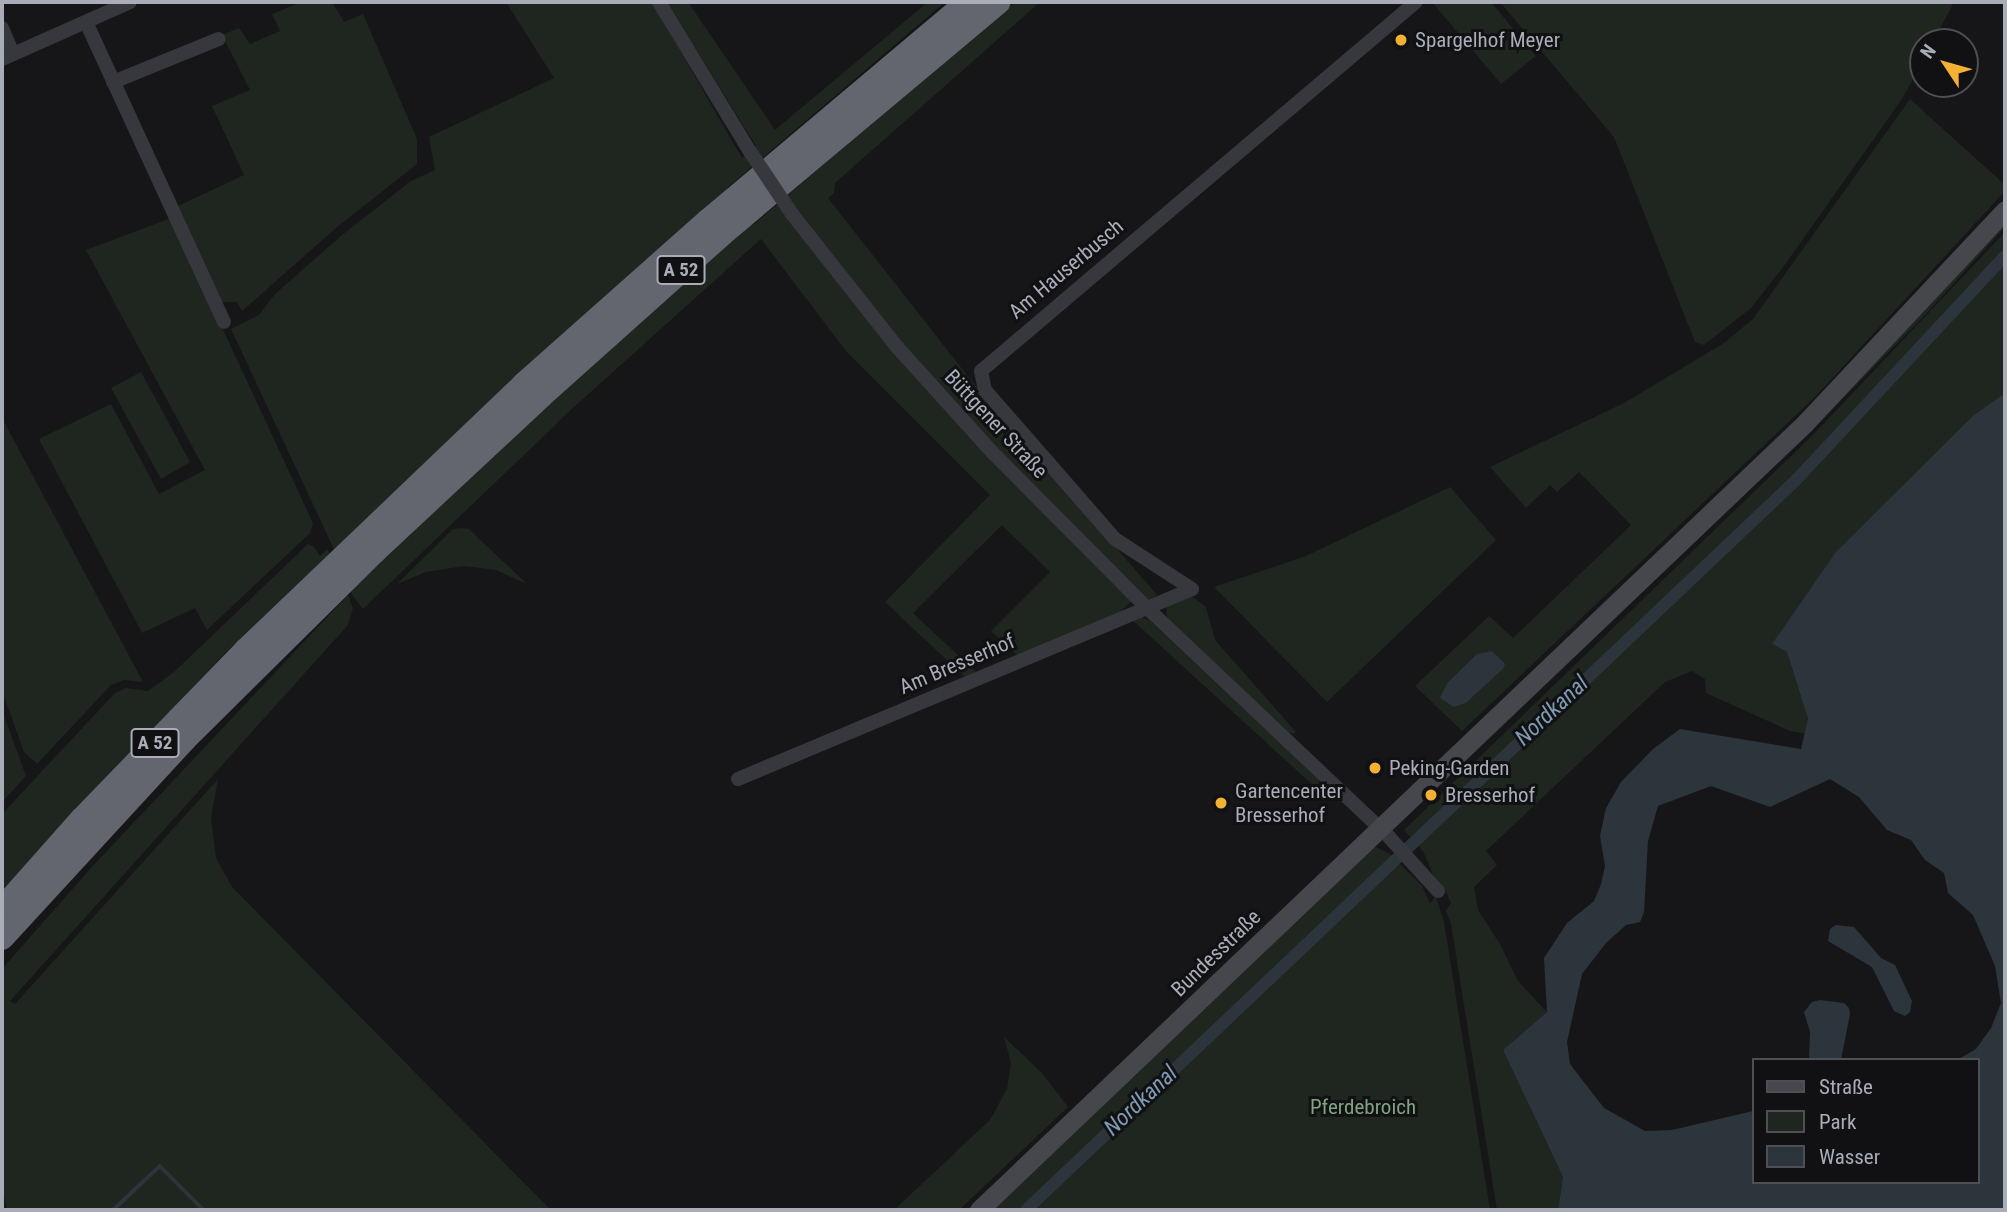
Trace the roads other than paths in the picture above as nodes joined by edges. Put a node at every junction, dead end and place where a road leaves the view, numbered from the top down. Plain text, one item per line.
1 (130, 2) edge
2 (659, 2) edge
3 (968, 2) edge
4 (998, 2) edge
5 (1416, 2) edge
6 (86, 22) junction
7 (2, 28) edge
8 (219, 39) dead end
9 (7, 57) edge
10 (113, 82) junction
11 (2005, 210) edge
12 (224, 322) dead end
13 (367, 544) junction
14 (1192, 589) joint
15 (1146, 607) junction
16 (738, 779) dead end
17 (1381, 829) junction
18 (1438, 891) dead end
19 (11, 913) edge
20 (2, 938) edge
21 (2, 952) edge
22 (979, 1210) edge

1 - 6 street
2 - 15 street, Büttgener Straße, bridge
3 - 13 highway, A 52
4 - 13 highway, A 52
5 - 14 street, Am Hauserbusch
6 - 9 street
6 - 10 street
7 - 9 street
8 - 10 street
10 - 12 street
11 - 17 main road, Bundesstraße
13 - 19 highway, A 52
14 - 15 street, Am Bresserhof
15 - 16 street, Am Bresserhof
15 - 17 street, Büttgener Straße
17 - 18 street, Büttgener Straße
17 - 22 main road, Bundesstraße
19 - 20 highway, A 52
19 - 21 highway

